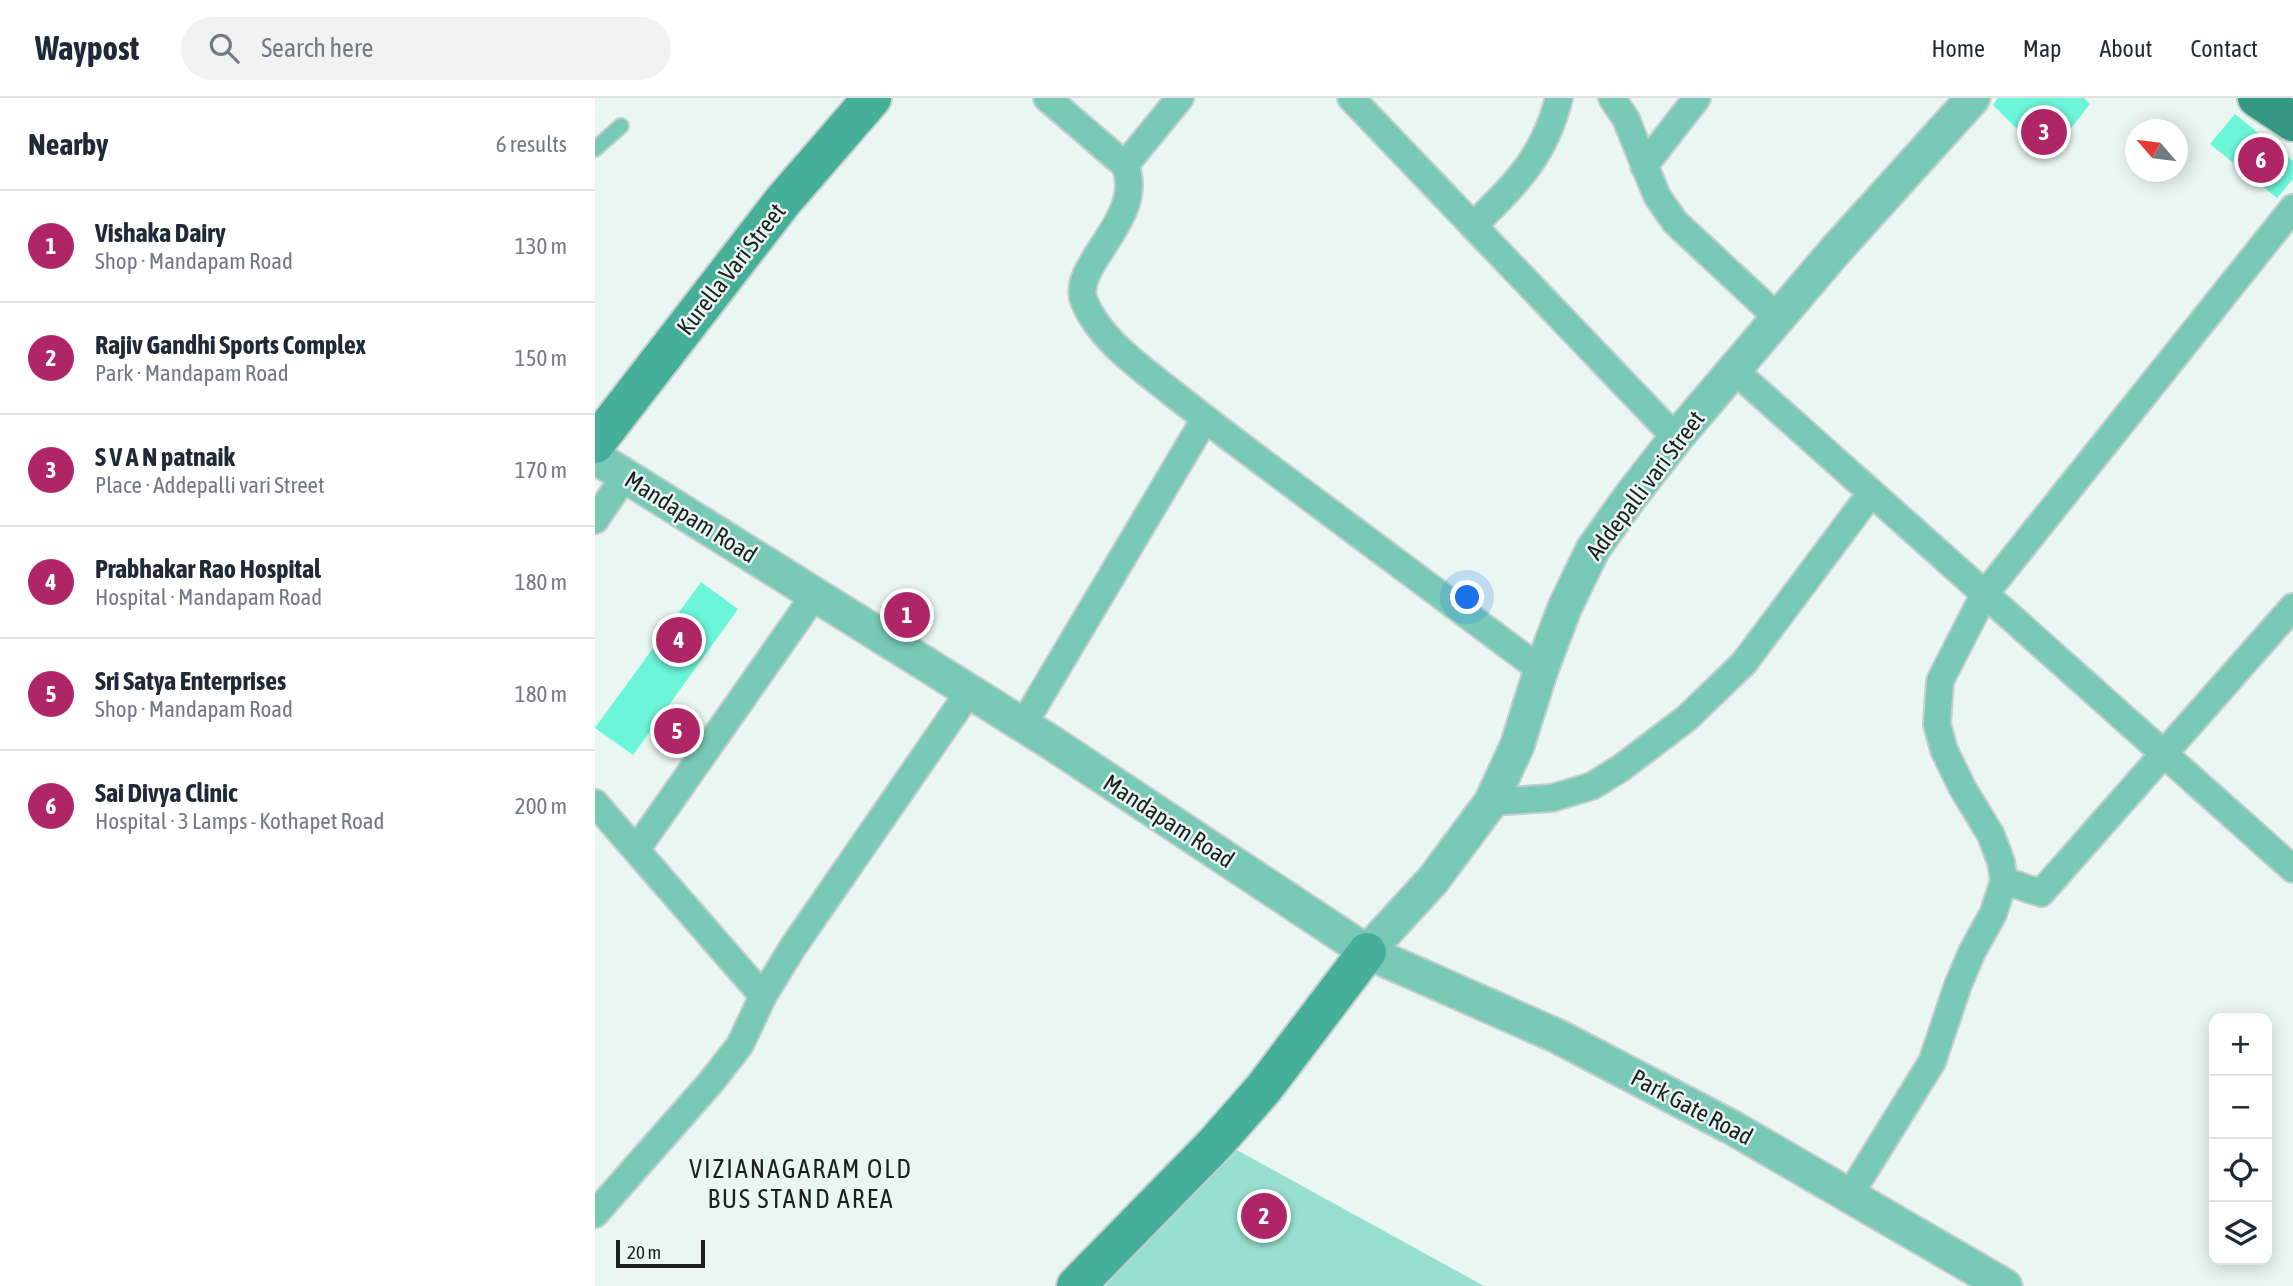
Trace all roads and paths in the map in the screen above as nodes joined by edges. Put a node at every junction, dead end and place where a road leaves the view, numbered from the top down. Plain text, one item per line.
1 (872, 98) edge
2 (1047, 98) edge
3 (1180, 98) edge
4 (1351, 98) edge
5 (1559, 98) edge
6 (1612, 98) edge
7 (1697, 98) edge
8 (1973, 98) edge
9 (2257, 98) edge
10 (2293, 122) edge
11 (621, 126) dead end
12 (595, 149) edge
13 (1125, 165) junction
14 (1644, 166) junction
15 (2293, 208) edge
16 (1473, 226) junction
17 (1778, 318) junction
18 (1734, 370) junction
19 (1205, 419) junction
20 (1676, 438) junction
21 (595, 444) edge
22 (595, 457) edge
23 (625, 476) junction
24 (1871, 493) junction
25 (595, 520) edge
26 (1984, 595) junction
27 (814, 596) junction
28 (2293, 607) edge
29 (1541, 670) junction
30 (969, 692) junction
31 (1023, 725) junction
32 (2164, 755) junction
33 (1491, 802) junction
34 (595, 803) edge
35 (636, 850) junction
36 (2293, 869) edge
37 (2004, 881) junction
38 (1367, 952) junction
39 (763, 996) junction
40 (1849, 1196) junction
41 (595, 1214) edge
42 (1076, 1286) edge
43 (2005, 1286) edge

1 - 21 main road, Kurella Vari Street
2 - 13 street
3 - 13 street
4 - 16 street
5 - 16 street
6 - 14 street
7 - 14 street
8 - 17 street, Addepalli vari Street
9 - 10 main road
11 - 12 lane
13 - 19 street
14 - 17 street
15 - 26 street
16 - 20 street
17 - 18 street, Addepalli vari Street
18 - 20 street, Addepalli vari Street
18 - 24 street
19 - 29 street
19 - 31 street
20 - 29 street, Addepalli vari Street
22 - 23 street, Mandapam Road
23 - 25 street
23 - 27 street, Mandapam Road
24 - 26 street
24 - 33 street
26 - 32 street
26 - 37 street
27 - 30 street, Mandapam Road
27 - 35 street
28 - 32 street
29 - 33 street, Addepalli vari Street
30 - 31 street, Mandapam Road
30 - 39 street
31 - 38 street, Mandapam Road
32 - 36 street
32 - 37 street
33 - 38 street, Addepalli vari Street
34 - 35 street
35 - 39 street
37 - 40 street
38 - 40 street, Park Gate Road
38 - 42 main road
39 - 41 street
40 - 43 street, Park Gate Road

